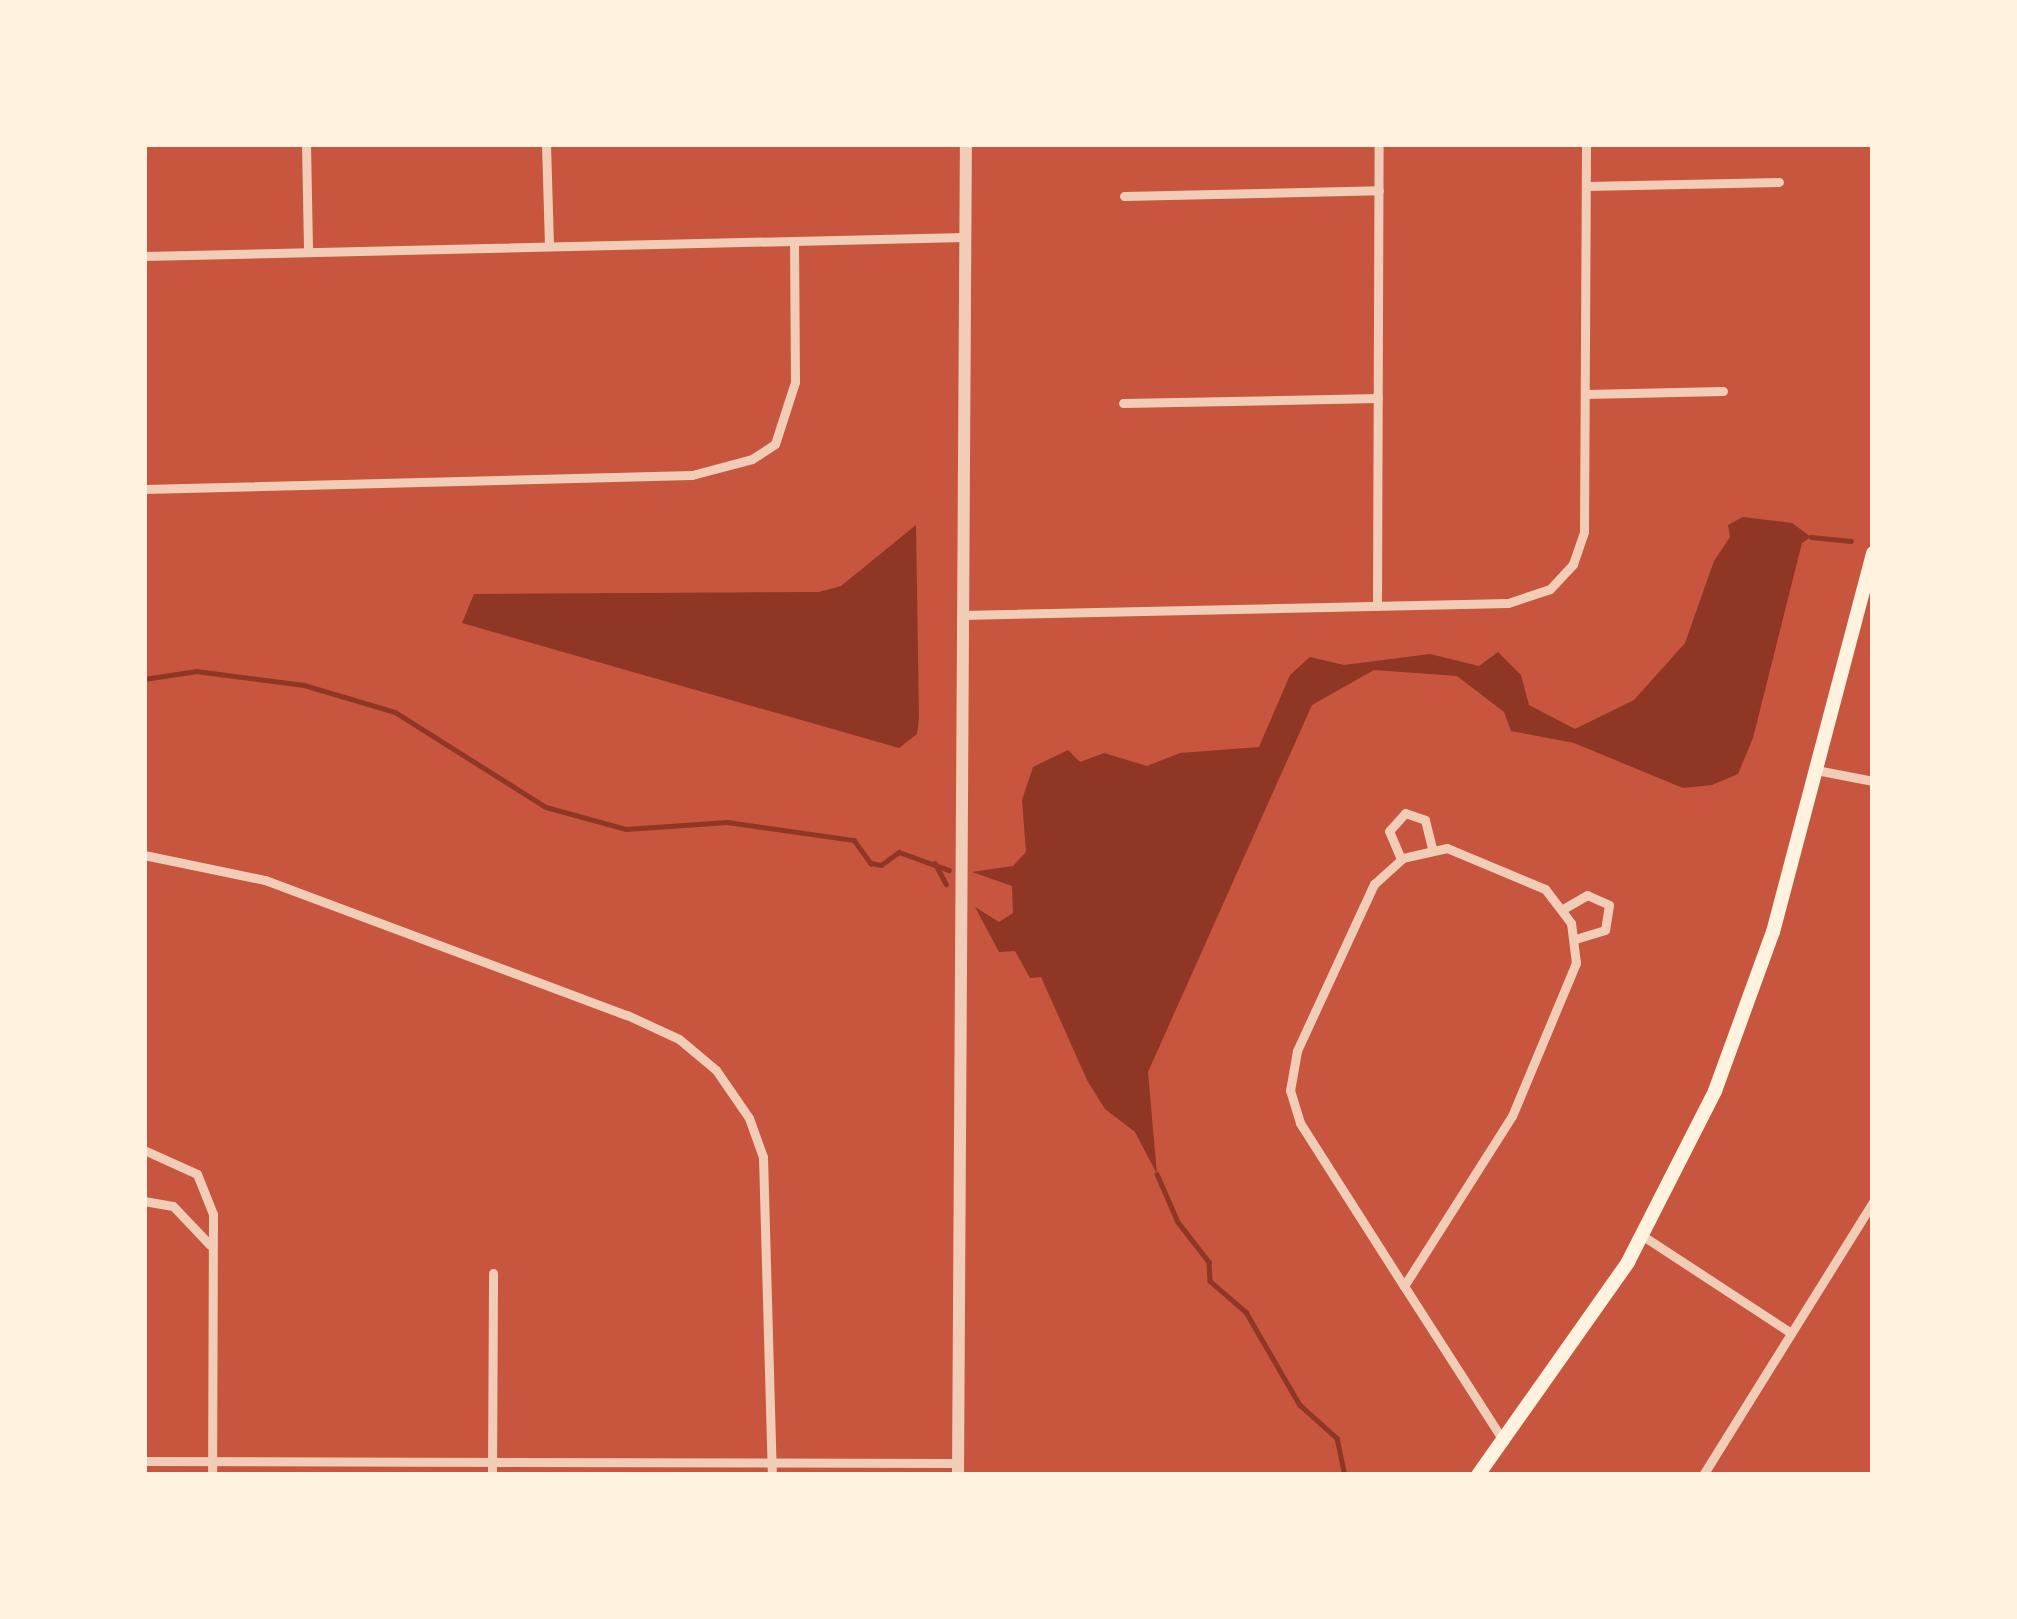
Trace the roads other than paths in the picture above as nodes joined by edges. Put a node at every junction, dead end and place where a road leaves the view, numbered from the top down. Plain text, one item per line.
1 (306, 144) edge
2 (546, 144) edge
3 (966, 144) edge
4 (1379, 144) edge
5 (1586, 144) edge
6 (1779, 182) dead end
7 (1586, 186) junction
8 (1378, 190) junction
9 (1124, 196) dead end
10 (965, 237) junction
11 (794, 241) junction
12 (548, 246) junction
13 (308, 250) junction
14 (144, 256) edge
15 (1723, 392) dead end
16 (1586, 394) junction
17 (1378, 398) junction
18 (1123, 403) dead end
19 (144, 489) edge
20 (1873, 553) edge
21 (1376, 606) junction
22 (962, 615) junction
23 (1816, 770) junction
24 (1873, 781) edge
25 (1432, 849) junction
26 (144, 855) edge
27 (1401, 859) junction
28 (1563, 909) junction
29 (1575, 939) junction
30 (144, 1150) edge
31 (144, 1201) edge
32 (1873, 1202) edge
33 (1643, 1236) junction
34 (213, 1251) junction
35 (493, 1273) dead end
36 (1404, 1286) junction
37 (1791, 1333) junction
38 (1504, 1442) junction
39 (212, 1460) junction
40 (491, 1460) junction
41 (144, 1461) edge
42 (772, 1462) junction
43 (958, 1469) edge
44 (212, 1475) edge
45 (492, 1475) edge
46 (772, 1475) edge
47 (1478, 1475) edge
48 (1703, 1475) edge

1 - 13 street
2 - 12 street
3 - 10 street
4 - 8 street
5 - 7 street
6 - 7 street
7 - 16 street
8 - 9 street
8 - 17 street
10 - 11 street
10 - 22 street
11 - 12 street
11 - 19 street
12 - 13 street
13 - 14 street
15 - 16 street
16 - 21 street
17 - 18 street
17 - 21 street
20 - 23 main road
21 - 22 street
22 - 43 street
23 - 24 street
23 - 33 main road
25 - 27 street
25 - 27 street
25 - 28 street
26 - 42 street
27 - 36 street
28 - 29 street
28 - 29 street
29 - 36 street
30 - 34 street
31 - 34 street
32 - 37 street
33 - 37 street
33 - 38 main road
34 - 39 street
35 - 40 street
36 - 38 street
37 - 48 street
38 - 47 main road
39 - 40 street
39 - 41 street
39 - 44 street
40 - 42 street
40 - 45 street
42 - 43 street
42 - 46 street

